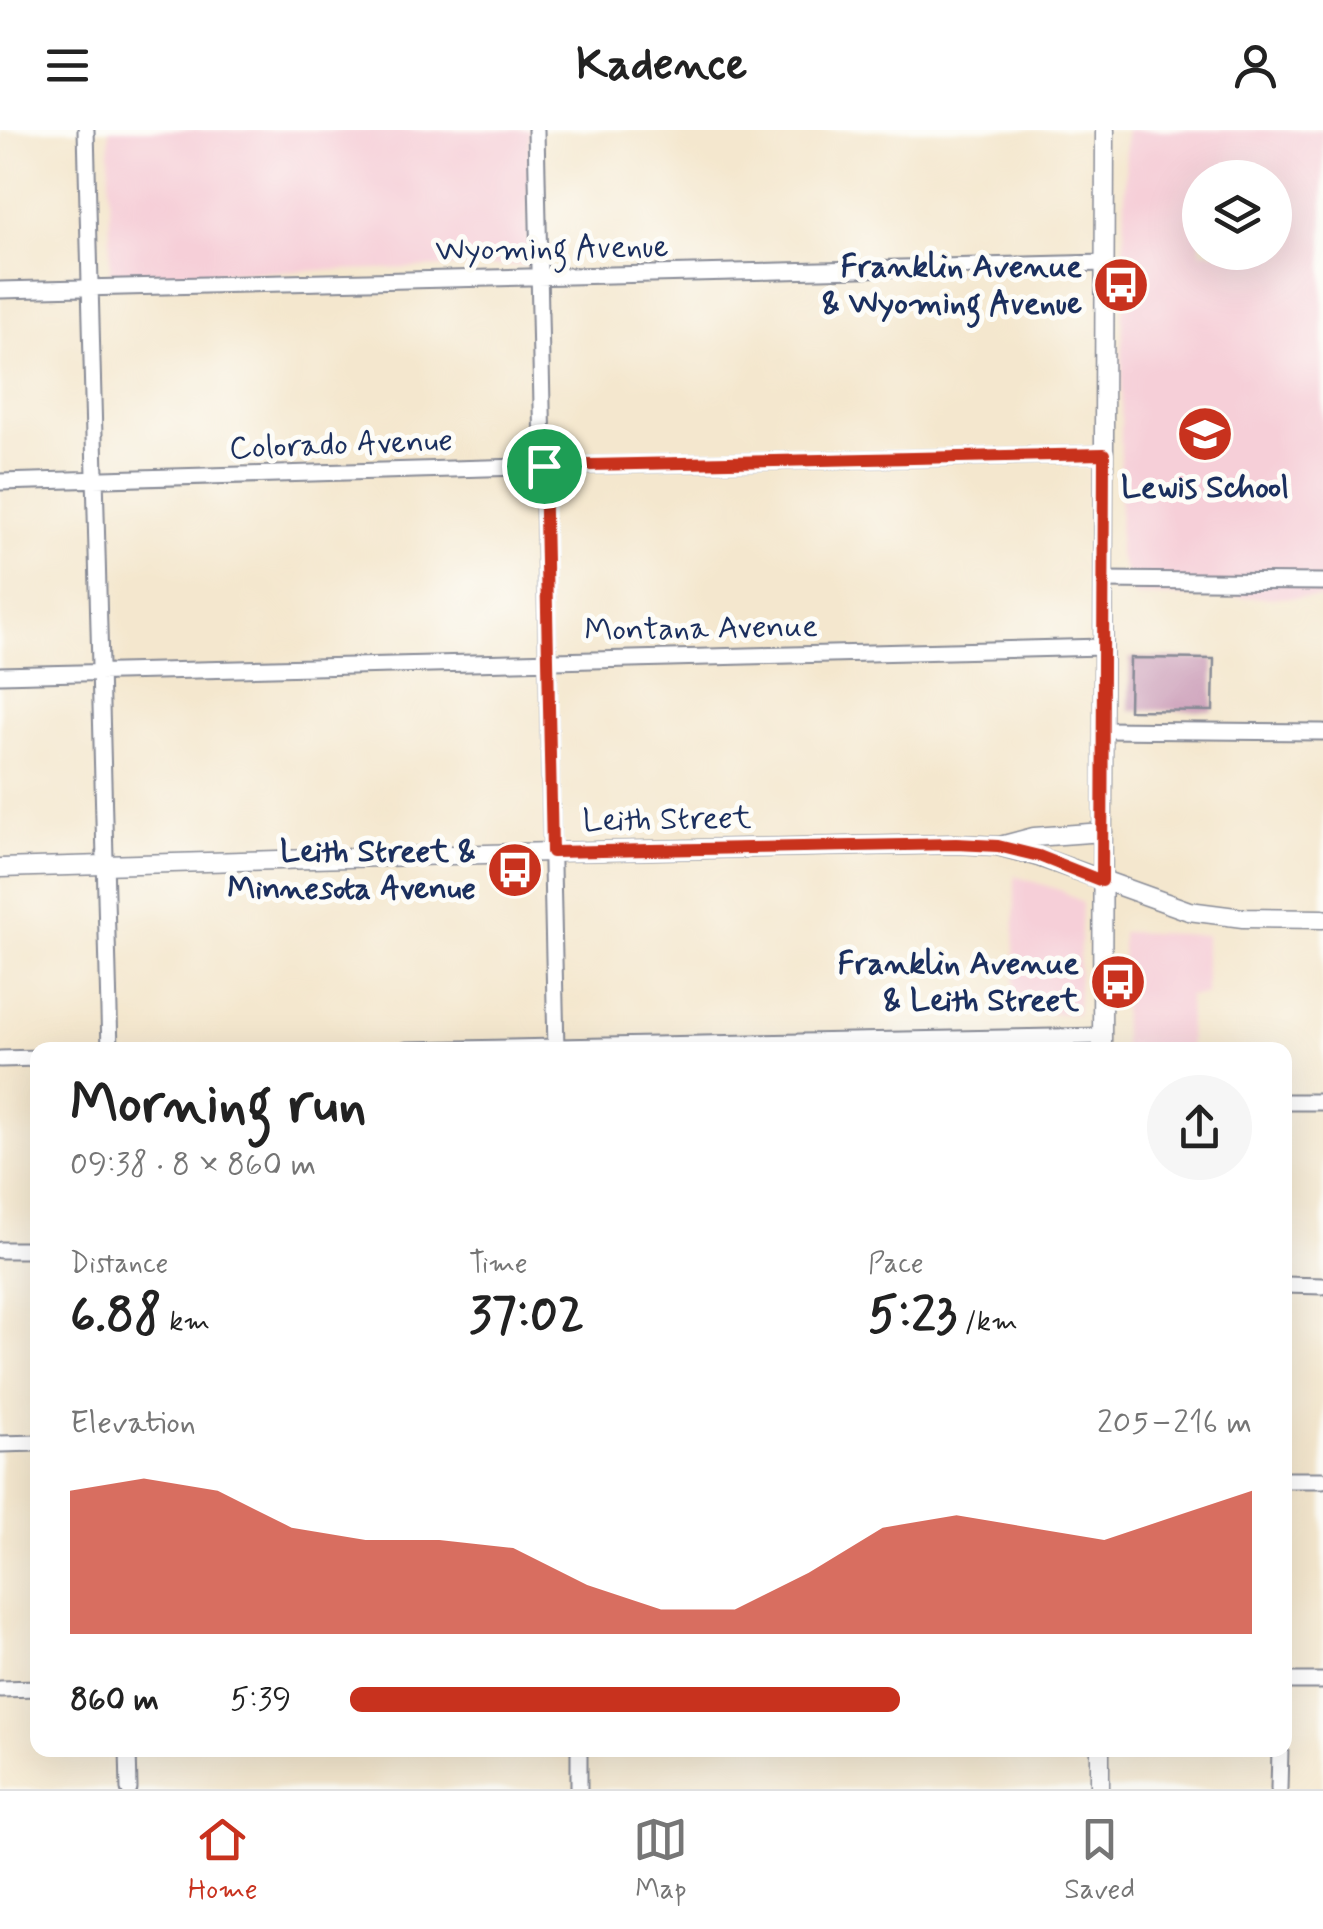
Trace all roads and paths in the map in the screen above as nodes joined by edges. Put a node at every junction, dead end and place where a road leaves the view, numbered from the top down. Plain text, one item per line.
1 (86, 130) edge
2 (536, 130) edge
3 (1105, 130) edge
4 (1104, 262) junction
5 (539, 278) junction
6 (91, 288) junction
7 (0, 290) edge
8 (1104, 454) junction
9 (544, 466) junction
10 (96, 480) junction
11 (0, 482) edge
12 (1103, 580) junction
13 (1323, 582) edge
14 (1103, 648) junction
15 (548, 661) junction
16 (101, 672) junction
17 (0, 674) edge
18 (1103, 730) junction
19 (1323, 732) edge
20 (1103, 832) junction
21 (998, 846) junction
22 (552, 852) junction
23 (106, 865) junction
24 (0, 868) edge
25 (1102, 881) junction
26 (1323, 918) edge
27 (110, 1042) edge
28 (556, 1042) edge
29 (1102, 1042) edge
30 (30, 1058) edge
31 (0, 1059) edge
32 (1292, 1102) edge
33 (1323, 1102) edge
34 (0, 1250) edge
35 (30, 1250) edge
36 (1292, 1286) edge
37 (1323, 1286) edge
38 (30, 1443) edge
39 (0, 1444) edge
40 (1292, 1480) edge
41 (1323, 1480) edge
42 (1292, 1681) edge
43 (1323, 1682) edge
44 (0, 1688) edge
45 (30, 1688) edge
46 (128, 1757) edge
47 (578, 1757) edge
48 (1100, 1757) edge
49 (1280, 1757) edge
50 (129, 1789) edge
51 (580, 1789) edge
52 (1100, 1789) edge
53 (1280, 1789) edge

1 - 6 street
2 - 5 street
3 - 4 street
4 - 5 street, Wyoming Avenue
4 - 8 street
5 - 6 street, Wyoming Avenue
5 - 9 street
6 - 7 street, Wyoming Avenue
6 - 10 street
8 - 9 street, Colorado Avenue
8 - 12 street
9 - 10 street, Colorado Avenue
9 - 15 street
10 - 11 street, Colorado Avenue
10 - 16 street
12 - 13 street
12 - 14 street
14 - 15 street, Montana Avenue
14 - 18 street
15 - 16 street, Montana Avenue
15 - 22 street
16 - 17 street, Montana Avenue
16 - 23 street
18 - 19 street
18 - 20 street
20 - 21 street
20 - 25 street
21 - 22 street, Leith Street
21 - 25 street, Leith Street
22 - 23 street, Leith Street
22 - 28 street
23 - 24 street, Leith Street
23 - 27 street
25 - 26 street, Leith Street
25 - 29 street
30 - 31 street
32 - 33 street
34 - 35 street
36 - 37 street
38 - 39 street
40 - 41 street
42 - 43 street
44 - 45 street
46 - 50 street
47 - 51 street
48 - 52 street
49 - 53 street

